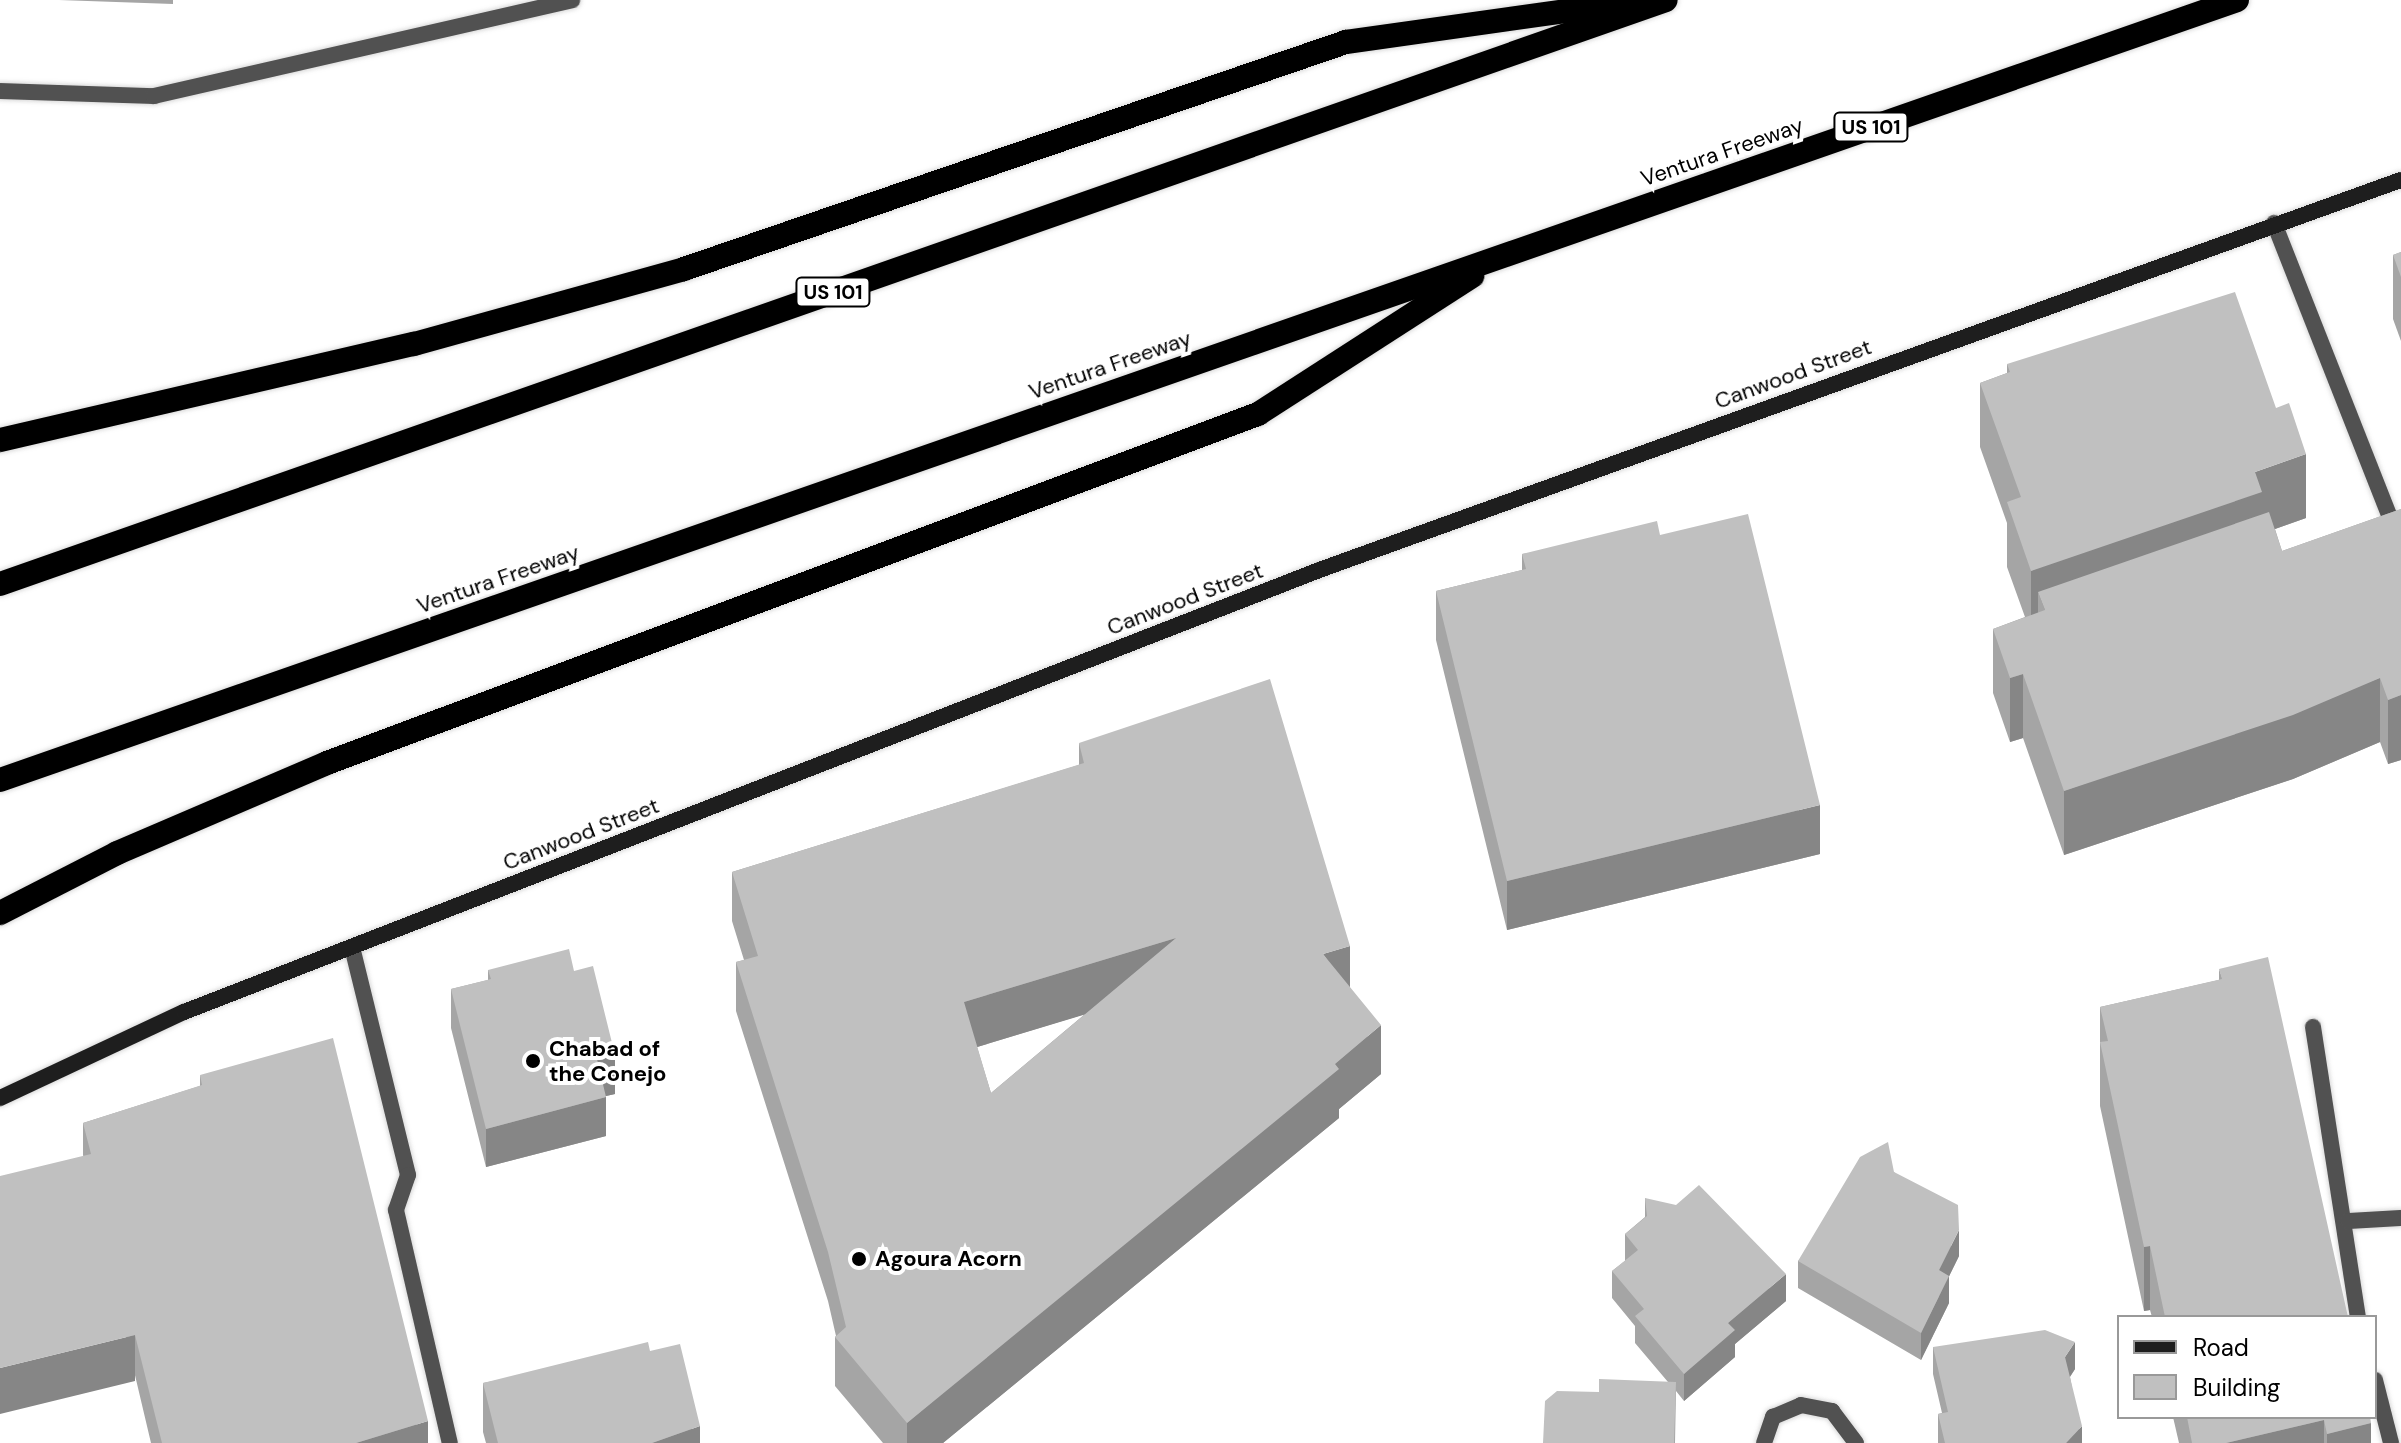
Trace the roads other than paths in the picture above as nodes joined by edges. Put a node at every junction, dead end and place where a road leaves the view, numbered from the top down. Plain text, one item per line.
1 (572, 0) edge
2 (1647, 0) edge
3 (1666, 0) edge
4 (2237, 0) edge
5 (0, 91) edge
6 (2401, 180) edge
7 (2274, 223) junction
8 (1506, 254) junction
9 (0, 440) edge
10 (2393, 534) edge
11 (0, 584) edge
12 (0, 780) edge
13 (0, 913) edge
14 (352, 947) junction
15 (2313, 1027) dead end
16 (0, 1098) edge
17 (2401, 1218) edge
18 (2348, 1221) junction
19 (2358, 1315) edge
20 (2377, 1388) edge
21 (450, 1443) edge
22 (1764, 1443) edge
23 (1856, 1443) edge
24 (2391, 1443) edge

1 - 5 street
2 - 9 highway
3 - 11 highway, US 101
4 - 8 highway, Ventura Freeway / US 101
6 - 7 street, Canwood Street
7 - 10 street
7 - 14 street, Canwood Street
8 - 12 highway, Ventura Freeway / US 101
8 - 13 highway
14 - 16 street, Canwood Street
14 - 21 street
15 - 18 street
17 - 18 street
18 - 19 street
20 - 24 street
22 - 23 street

